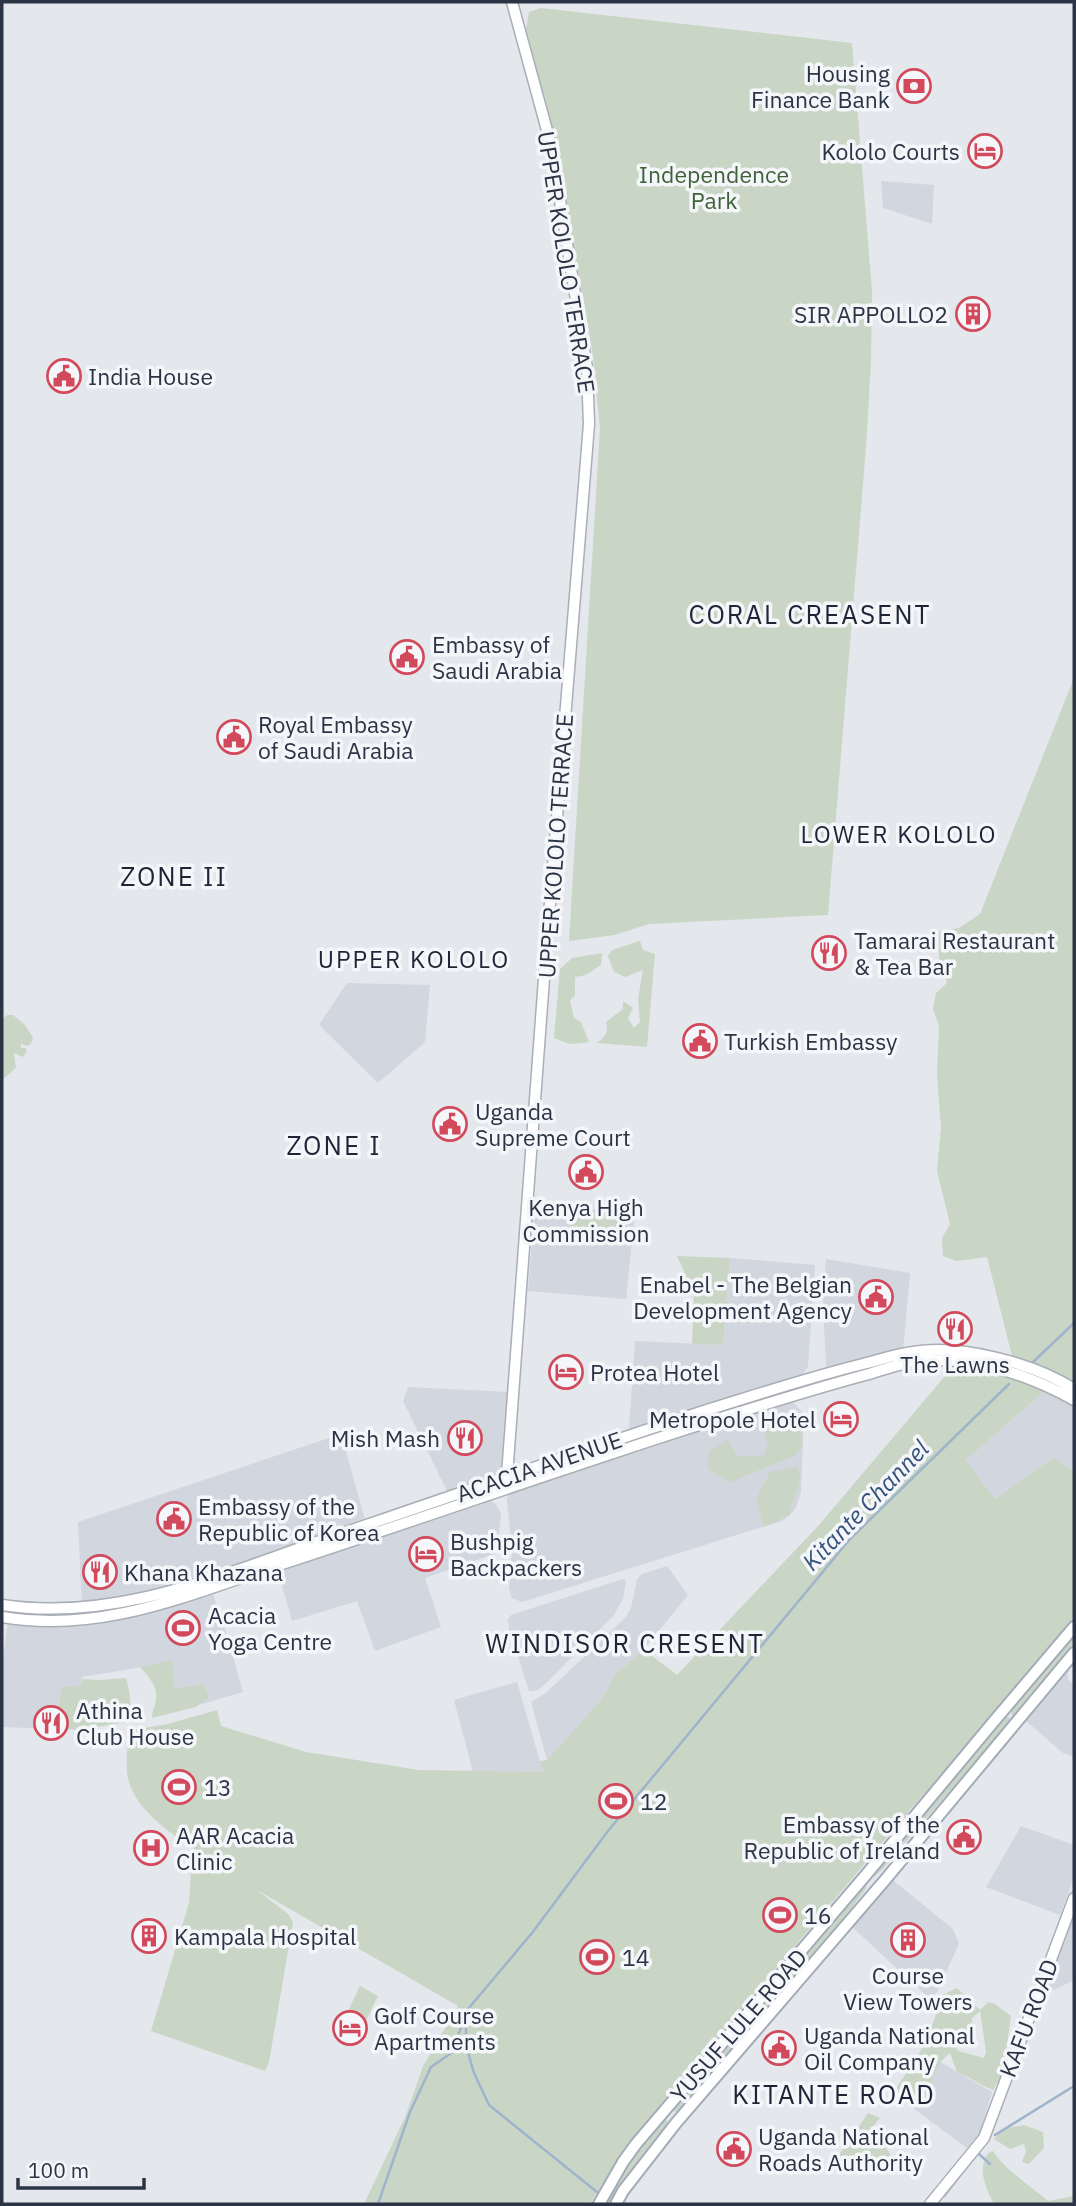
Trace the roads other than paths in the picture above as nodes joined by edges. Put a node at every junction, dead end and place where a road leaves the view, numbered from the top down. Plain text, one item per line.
1 (512, 2) edge
2 (1074, 1389) edge
3 (1074, 1400) edge
4 (508, 1476) junction
5 (506, 1489) junction
6 (2, 1605) edge
7 (2, 1617) edge
8 (1074, 1627) edge
9 (1074, 1653) edge
10 (995, 1720) junction
11 (1006, 1734) junction
12 (1074, 1898) edge
13 (663, 2113) junction
14 (676, 2123) junction
15 (599, 2204) edge
16 (617, 2204) edge
17 (930, 2204) edge

1 - 4 main road, UPPER KOLOLO TERRACE
2 - 4 main road, ACACIA AVENUE
3 - 5 main road, ACACIA AVENUE
4 - 5 main road, UPPER KOLOLO TERRACE
4 - 6 main road, ACACIA AVENUE
5 - 7 main road, ACACIA AVENUE
8 - 10 main road, YUSUF LULE ROAD
9 - 11 main road, YUSUF LULE ROAD
10 - 11 main road
10 - 13 main road, YUSUF LULE ROAD
11 - 14 main road, YUSUF LULE ROAD
12 - 17 main road, KAFU ROAD
13 - 14 main road
13 - 15 main road, YUSUF LULE ROAD
14 - 16 main road, YUSUF LULE ROAD

